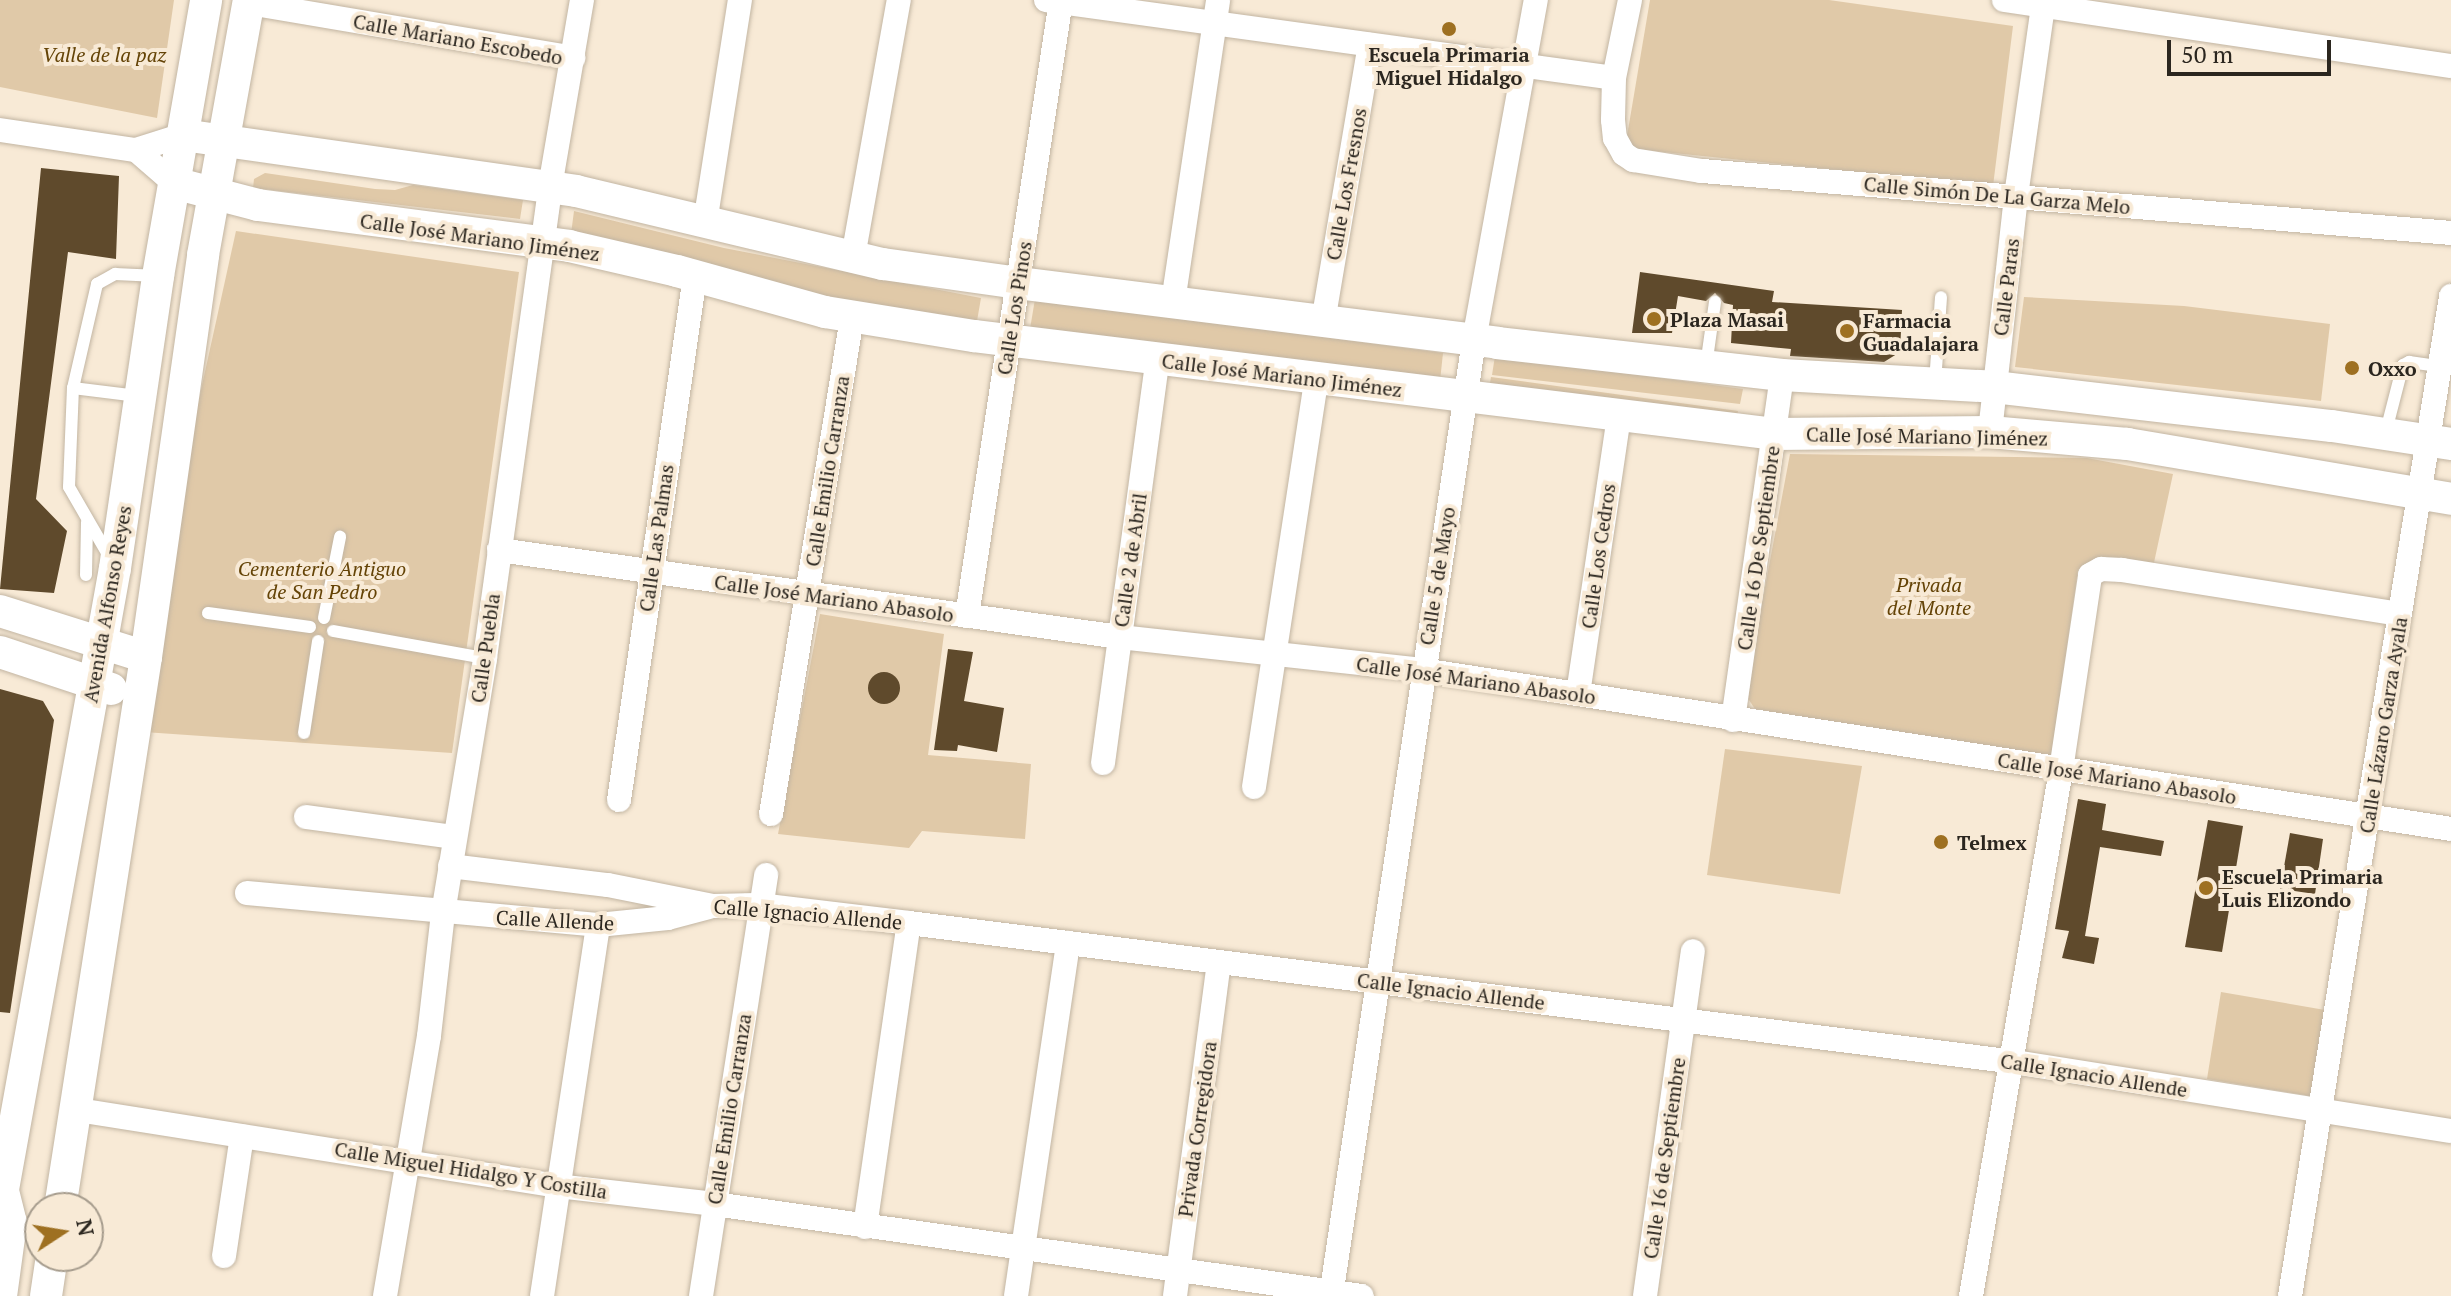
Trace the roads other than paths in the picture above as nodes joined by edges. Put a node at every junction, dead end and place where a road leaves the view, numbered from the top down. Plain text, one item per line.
1 (206, 0) edge
2 (582, 0) edge
3 (740, 0) edge
4 (899, 0) edge
5 (1536, 0) edge
6 (1630, 0) edge
7 (2004, 0) edge
8 (1055, 1) edge
9 (249, 2) edge
10 (2043, 2) edge
11 (1216, 11) edge
12 (1370, 45) junction
13 (573, 58) junction
14 (2451, 66) edge
15 (1525, 67) junction
16 (1614, 78) junction
17 (0, 130) edge
18 (183, 135) junction
19 (226, 141) junction
20 (136, 150) junction
21 (174, 183) junction
22 (550, 187) junction
23 (217, 196) junction
24 (2016, 196) junction
25 (258, 205) junction
26 (705, 223) junction
27 (2451, 233) edge
28 (542, 245) junction
29 (203, 255) junction
30 (853, 257) junction
31 (158, 276) junction
32 (695, 276) junction
33 (1018, 283) junction
34 (2451, 296) edge
35 (1941, 297) dead end
36 (1173, 302) junction
37 (1715, 302) dead end
38 (852, 318) junction
39 (1323, 322) junction
40 (1007, 340) junction
41 (1474, 340) junction
42 (1158, 358) junction
43 (1706, 366) junction
44 (2439, 366) junction
45 (1782, 375) junction
46 (1316, 380) junction
47 (1935, 383) junction
48 (1994, 387) junction
49 (73, 388) junction
50 (141, 396) junction
51 (1466, 398) junction
52 (1619, 418) junction
53 (1990, 432) junction
54 (1774, 434) junction
55 (2386, 434) junction
56 (2439, 442) edge
57 (2435, 497) edge
58 (87, 518) junction
59 (340, 537) dead end
60 (499, 550) junction
61 (100, 572) junction
62 (651, 572) junction
63 (807, 595) junction
64 (0, 611) edge
65 (208, 613) dead end
66 (2400, 614) junction
67 (967, 616) junction
68 (324, 618) junction
69 (310, 627) junction
70 (333, 631) junction
71 (1120, 637) junction
72 (318, 641) junction
73 (101, 644) junction
74 (0, 652) edge
75 (1272, 654) junction
76 (146, 657) junction
77 (485, 658) junction
78 (1422, 670) junction
79 (93, 684) junction
80 (1578, 694) junction
81 (138, 697) junction
82 (1733, 720) junction
83 (304, 733) dead end
84 (1103, 763) dead end
85 (2061, 770) junction
86 (1254, 787) dead end
87 (619, 800) dead end
88 (771, 814) dead end
89 (306, 817) dead end
90 (2369, 817) junction
91 (2451, 829) edge
92 (454, 837) junction
93 (450, 866) junction
94 (766, 875) dead end
95 (247, 893) dead end
96 (759, 905) junction
97 (713, 906) junction
98 (443, 913) junction
99 (909, 923) junction
100 (598, 925) junction
101 (1068, 943) junction
102 (1693, 951) dead end
103 (1219, 963) junction
104 (1379, 982) junction
105 (36, 1003) junction
106 (90, 1012) junction
107 (1683, 1020) junction
108 (2008, 1061) junction
109 (78, 1110) junction
110 (2320, 1110) junction
111 (8, 1111) edge
112 (2451, 1131) edge
113 (242, 1136) junction
114 (409, 1160) junction
115 (557, 1186) junction
116 (63, 1192) edge
117 (2, 1198) edge
118 (714, 1204) junction
119 (865, 1227) junction
120 (1022, 1247) junction
121 (224, 1256) dead end
122 (1178, 1269) junction
123 (50, 1272) edge
124 (1331, 1294) edge
125 (1, 1296) edge
126 (46, 1296) edge
127 (385, 1296) edge
128 (542, 1296) edge
129 (701, 1296) edge
130 (1016, 1296) edge
131 (1175, 1296) edge
132 (1362, 1296) edge
133 (1645, 1296) edge
134 (1971, 1296) edge
135 (2290, 1296) edge

1 - 18 street, Avenida Alfonso Reyes
2 - 13 street, Calle Puebla
3 - 26 street
4 - 30 street
5 - 15 street, Calle 5 de Mayo
6 - 16 street, Calle Simón De La Garza Melo
7 - 10 street
8 - 11 street
8 - 33 street, Calle Los Pinos
9 - 13 street, Calle Mariano Escobedo
9 - 19 street, Avenida Alfonso Reyes
10 - 14 street
10 - 24 street, Calle Paras
11 - 12 street
11 - 36 street
12 - 15 street
12 - 39 street, Calle Los Fresnos
13 - 22 street, Calle Puebla
15 - 16 street
15 - 41 street, Calle 5 de Mayo
16 - 24 street, Calle Simón De La Garza Melo
17 - 20 street
18 - 19 street
18 - 20 street
18 - 21 street, Avenida Alfonso Reyes
19 - 22 street
19 - 23 street, Avenida Alfonso Reyes
20 - 21 street, Calle José Mariano Jiménez
21 - 23 street, Calle José Mariano Jiménez
21 - 31 street, Avenida Alfonso Reyes
22 - 26 street
22 - 28 street, Calle Puebla
23 - 25 street, Calle José Mariano Jiménez
23 - 29 street, Avenida Alfonso Reyes
24 - 27 street, Calle Simón De La Garza Melo
24 - 48 street, Calle Paras
25 - 28 street, Calle José Mariano Jiménez
25 - 29 street
26 - 30 street
28 - 32 street, Calle José Mariano Jiménez
28 - 60 street, Calle Puebla
29 - 76 street, Avenida Alfonso Reyes
30 - 33 street
31 - 49 lane
31 - 50 street, Avenida Alfonso Reyes
32 - 38 street, Calle José Mariano Jiménez
32 - 62 street, Calle Las Palmas
33 - 36 street
33 - 40 street, Calle Los Pinos
34 - 44 street, Calle Lázaro Garza Ayala
35 - 47 lane
36 - 39 street
37 - 43 lane
38 - 40 street, Calle José Mariano Jiménez
38 - 63 street, Calle Emilio Carranza
39 - 41 street
40 - 42 street, Calle José Mariano Jiménez
40 - 67 street, Calle Los Pinos
41 - 43 street
41 - 51 street, Calle 5 de Mayo
42 - 46 street, Calle José Mariano Jiménez
42 - 71 street, Calle 2 de Abril
43 - 45 street
44 - 55 lane
44 - 56 street, Calle Lázaro Garza Ayala
45 - 47 street
45 - 54 street, Calle 16 De Septiembre
46 - 51 street, Calle José Mariano Jiménez
46 - 75 street
47 - 48 street
48 - 53 street, Calle Paras
48 - 55 street
49 - 50 lane
49 - 58 lane
50 - 61 street, Avenida Alfonso Reyes
51 - 52 street, Calle José Mariano Jiménez
51 - 78 street, Calle 5 de Mayo
52 - 54 street, Calle José Mariano Jiménez
52 - 80 street, Calle Los Cedros
53 - 54 street, Calle José Mariano Jiménez
53 - 57 street, Calle José Mariano Jiménez
54 - 82 street, Calle 16 De Septiembre
55 - 56 street
56 - 57 street, Calle Lázaro Garza Ayala
57 - 66 street, Calle Lázaro Garza Ayala
58 - 61 lane
58 - 61 lane
59 - 68 lane
60 - 62 street, Calle José Mariano Abasolo
60 - 77 street, Calle Puebla
61 - 73 street, Avenida Alfonso Reyes
62 - 63 street, Calle José Mariano Abasolo
62 - 87 street, Calle Las Palmas
63 - 67 street, Calle José Mariano Abasolo
63 - 88 street, Calle Emilio Carranza
64 - 73 street
65 - 69 lane
66 - 85 street
66 - 90 street, Calle Lázaro Garza Ayala
67 - 71 street, Calle José Mariano Abasolo
68 - 69 lane
68 - 70 lane
69 - 72 lane
70 - 72 lane
70 - 77 lane
71 - 75 street, Calle José Mariano Abasolo
71 - 84 street, Calle 2 de Abril
72 - 83 lane
73 - 76 street
73 - 79 street, Avenida Alfonso Reyes
74 - 79 street
75 - 78 street, Calle José Mariano Abasolo
75 - 86 street
76 - 81 street, Avenida Alfonso Reyes
77 - 92 street, Calle Puebla
78 - 80 street, Calle José Mariano Abasolo
78 - 104 street, Calle 5 de Mayo
79 - 81 street
79 - 105 street, Avenida Alfonso Reyes
80 - 82 street, Calle José Mariano Abasolo
81 - 106 street, Avenida Alfonso Reyes
82 - 85 street, Calle José Mariano Abasolo
85 - 90 street, Calle José Mariano Abasolo
85 - 108 street
89 - 92 street
90 - 91 street, Calle José Mariano Abasolo
90 - 110 street, Calle Lázaro Garza Ayala
92 - 93 street, Calle Puebla
93 - 97 street, Calle Ignacio Allende
93 - 98 street, Calle Puebla
94 - 96 street, Calle Emilio Carranza
95 - 98 street
96 - 97 street, Calle Ignacio Allende
96 - 99 street, Calle Ignacio Allende
96 - 118 street, Calle Emilio Carranza
97 - 100 street, Calle Allende
98 - 100 street, Calle Allende
98 - 114 street, Calle Puebla
99 - 101 street, Calle Ignacio Allende
99 - 119 street
100 - 115 street
101 - 103 street, Calle Ignacio Allende
101 - 120 street
102 - 107 street, Calle 16 de Septiembre
103 - 104 street, Calle Ignacio Allende
103 - 122 street, Privada Corregidora
104 - 107 street, Calle Ignacio Allende
104 - 124 street, Calle 5 de Mayo
105 - 106 street
105 - 111 street, Avenida Alfonso Reyes
106 - 109 street, Avenida Alfonso Reyes
107 - 108 street, Calle Ignacio Allende
107 - 133 street, Calle 16 de Septiembre
108 - 110 street, Calle Ignacio Allende
108 - 134 street
109 - 113 street, Calle Miguel Hidalgo Y Costilla
109 - 116 street, Avenida Alfonso Reyes
110 - 112 street, Calle Ignacio Allende
110 - 135 street, Calle Lázaro Garza Ayala
111 - 117 street, Avenida Alfonso Reyes
113 - 114 street, Calle Miguel Hidalgo Y Costilla
113 - 121 street
114 - 115 street, Calle Miguel Hidalgo Y Costilla
114 - 127 street, Calle Puebla
115 - 118 street, Calle Miguel Hidalgo Y Costilla
115 - 128 street
117 - 125 street
118 - 119 street, Calle Miguel Hidalgo Y Costilla
118 - 129 street, Calle Emilio Carranza
119 - 120 street, Calle Miguel Hidalgo Y Costilla
120 - 122 street, Calle Miguel Hidalgo Y Costilla
120 - 130 street
122 - 124 street, Calle Miguel Hidalgo Y Costilla
122 - 131 street, Privada Corregidora
123 - 126 street
124 - 132 street, Calle Miguel Hidalgo Y Costilla

